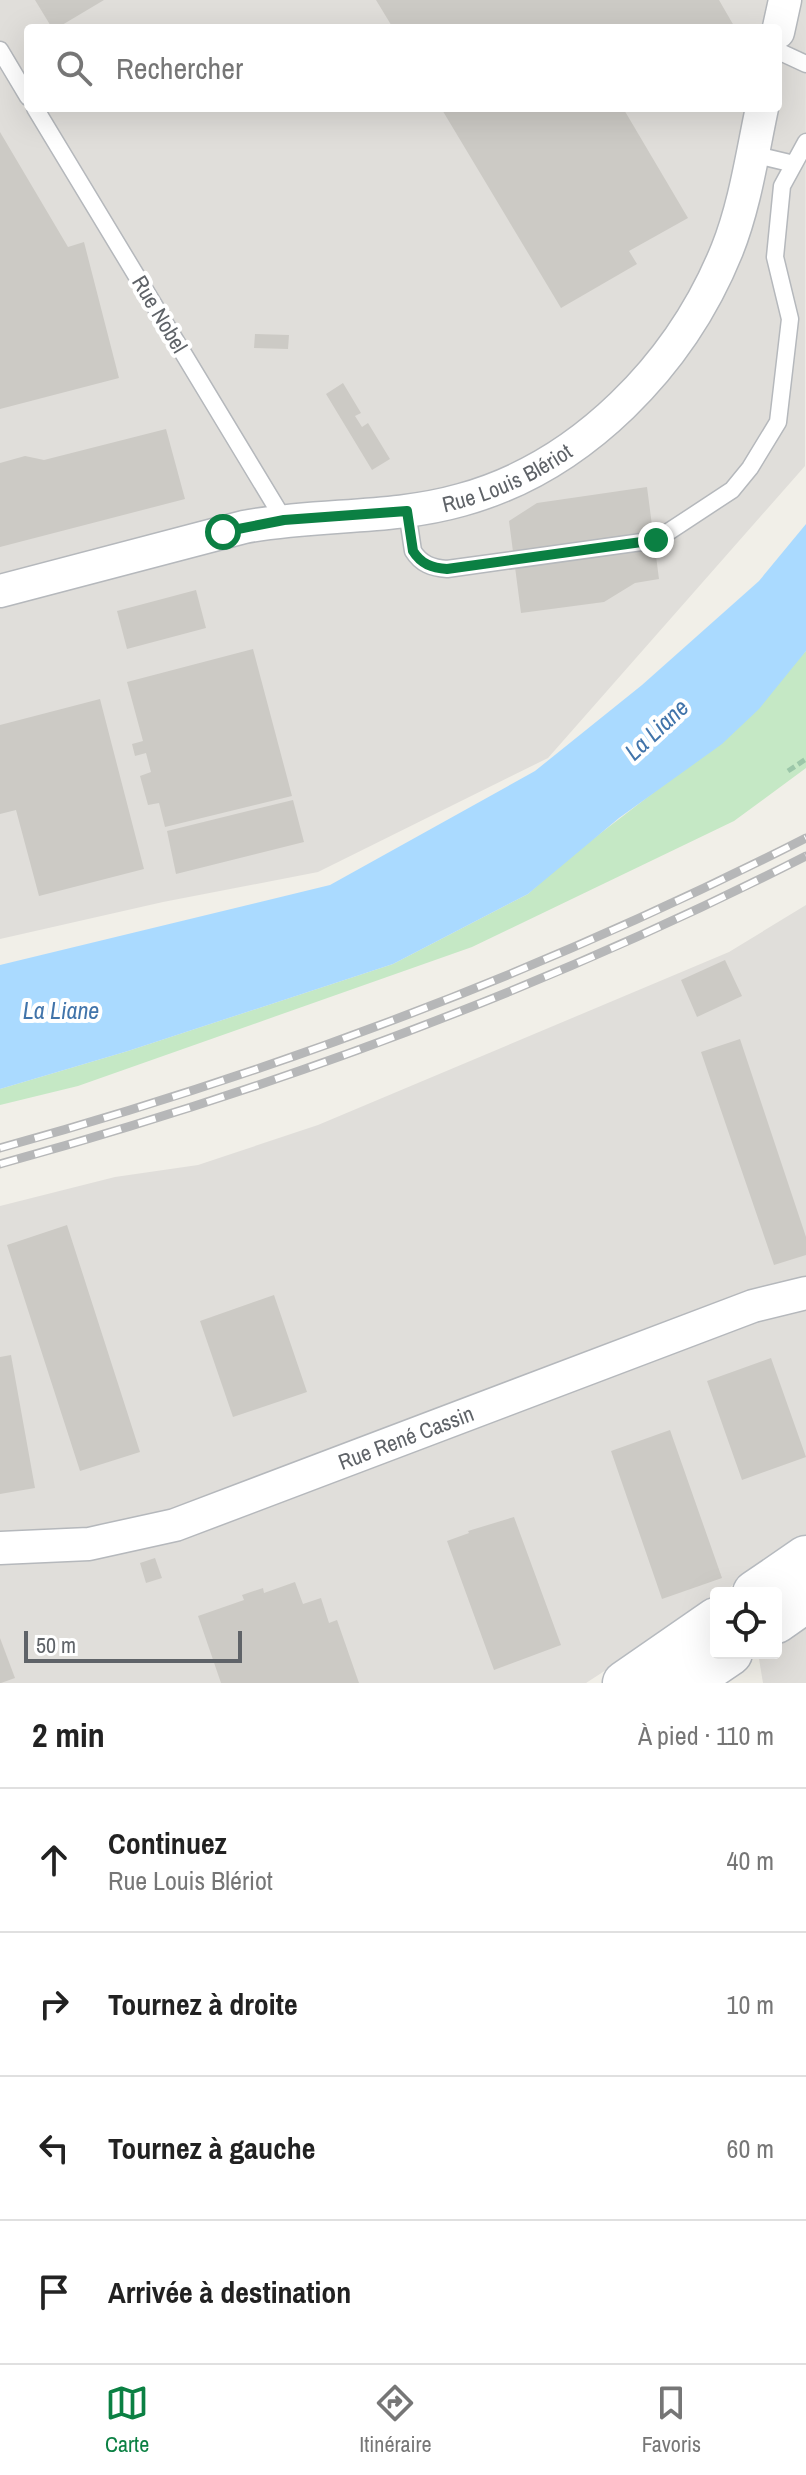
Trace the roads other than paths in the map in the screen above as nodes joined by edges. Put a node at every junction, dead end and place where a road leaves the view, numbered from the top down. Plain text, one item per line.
1 (785, 0) edge
2 (780, 24) edge
3 (0, 50) edge
4 (782, 53) edge
5 (806, 64) edge
6 (24, 90) edge
7 (37, 112) edge
8 (761, 112) edge
9 (806, 142) edge
10 (752, 154) junction
11 (794, 164) junction
12 (407, 511) junction
13 (284, 520) junction
14 (0, 591) edge
15 (806, 1293) edge
16 (0, 1548) edge
17 (806, 1558) edge
18 (764, 1587) edge
19 (806, 1600) edge
20 (782, 1617) edge
21 (710, 1624) edge
22 (721, 1659) edge
23 (625, 1683) edge
24 (686, 1683) edge

1 - 2 street
3 - 6 lane
4 - 5 lane
7 - 13 lane, Rue Nobel
8 - 10 street, Rue Louis Blériot
9 - 11 lane
10 - 11 lane
10 - 12 street, Rue Louis Blériot
11 - 12 lane
12 - 13 street, Rue Louis Blériot
13 - 14 street, Rue Louis Blériot
15 - 16 street, Rue René Cassin
17 - 18 street
19 - 20 street
21 - 23 street
22 - 24 street

